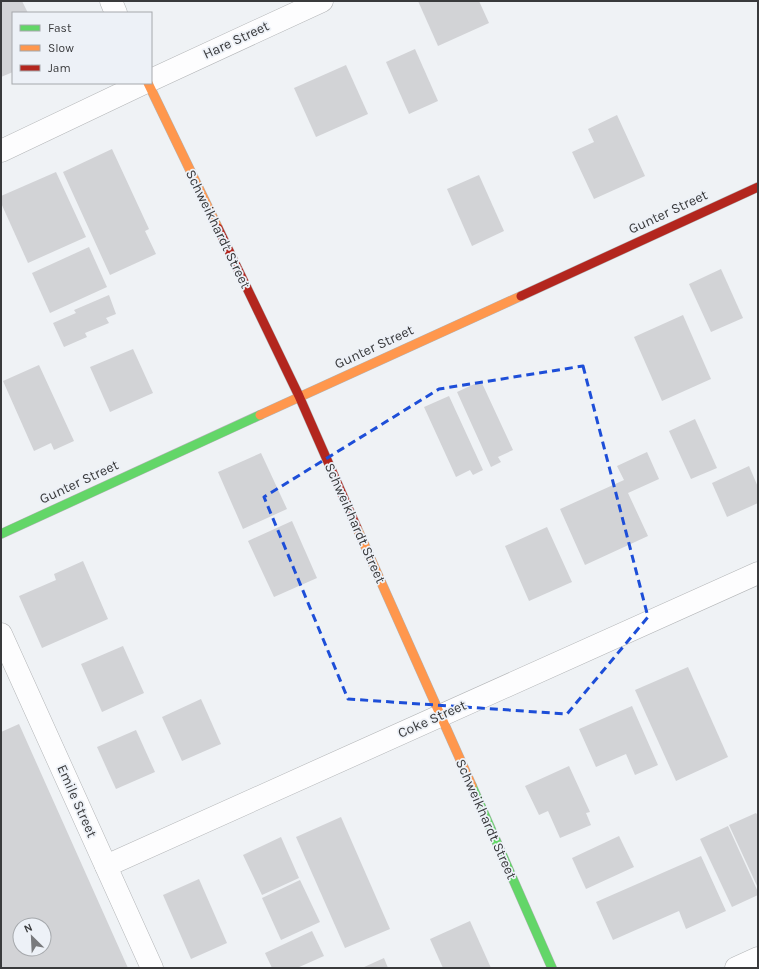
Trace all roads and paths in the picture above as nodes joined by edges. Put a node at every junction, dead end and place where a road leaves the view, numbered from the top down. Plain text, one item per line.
1 (111, 1) edge
2 (322, 1) edge
3 (116, 12) edge
4 (152, 80) edge
5 (142, 84) edge
6 (148, 84) edge
7 (1, 151) edge
8 (758, 187) edge
9 (299, 396) junction
10 (1, 534) edge
11 (758, 573) edge
12 (1, 634) edge
13 (440, 716) junction
14 (106, 866) junction
15 (758, 958) edge
16 (152, 968) edge
17 (552, 968) edge
18 (736, 968) edge

1 - 3 street
2 - 4 street, Hare Street
5 - 7 street
6 - 9 street, Schweikhardt Street
8 - 9 street, Gunter Street
9 - 10 street, Gunter Street
9 - 13 street, Schweikhardt Street
11 - 13 street, Coke Street
12 - 14 street, Emile Street
13 - 14 street, Coke Street
13 - 17 street, Schweikhardt Street
14 - 16 street, Emile Street
15 - 18 street

